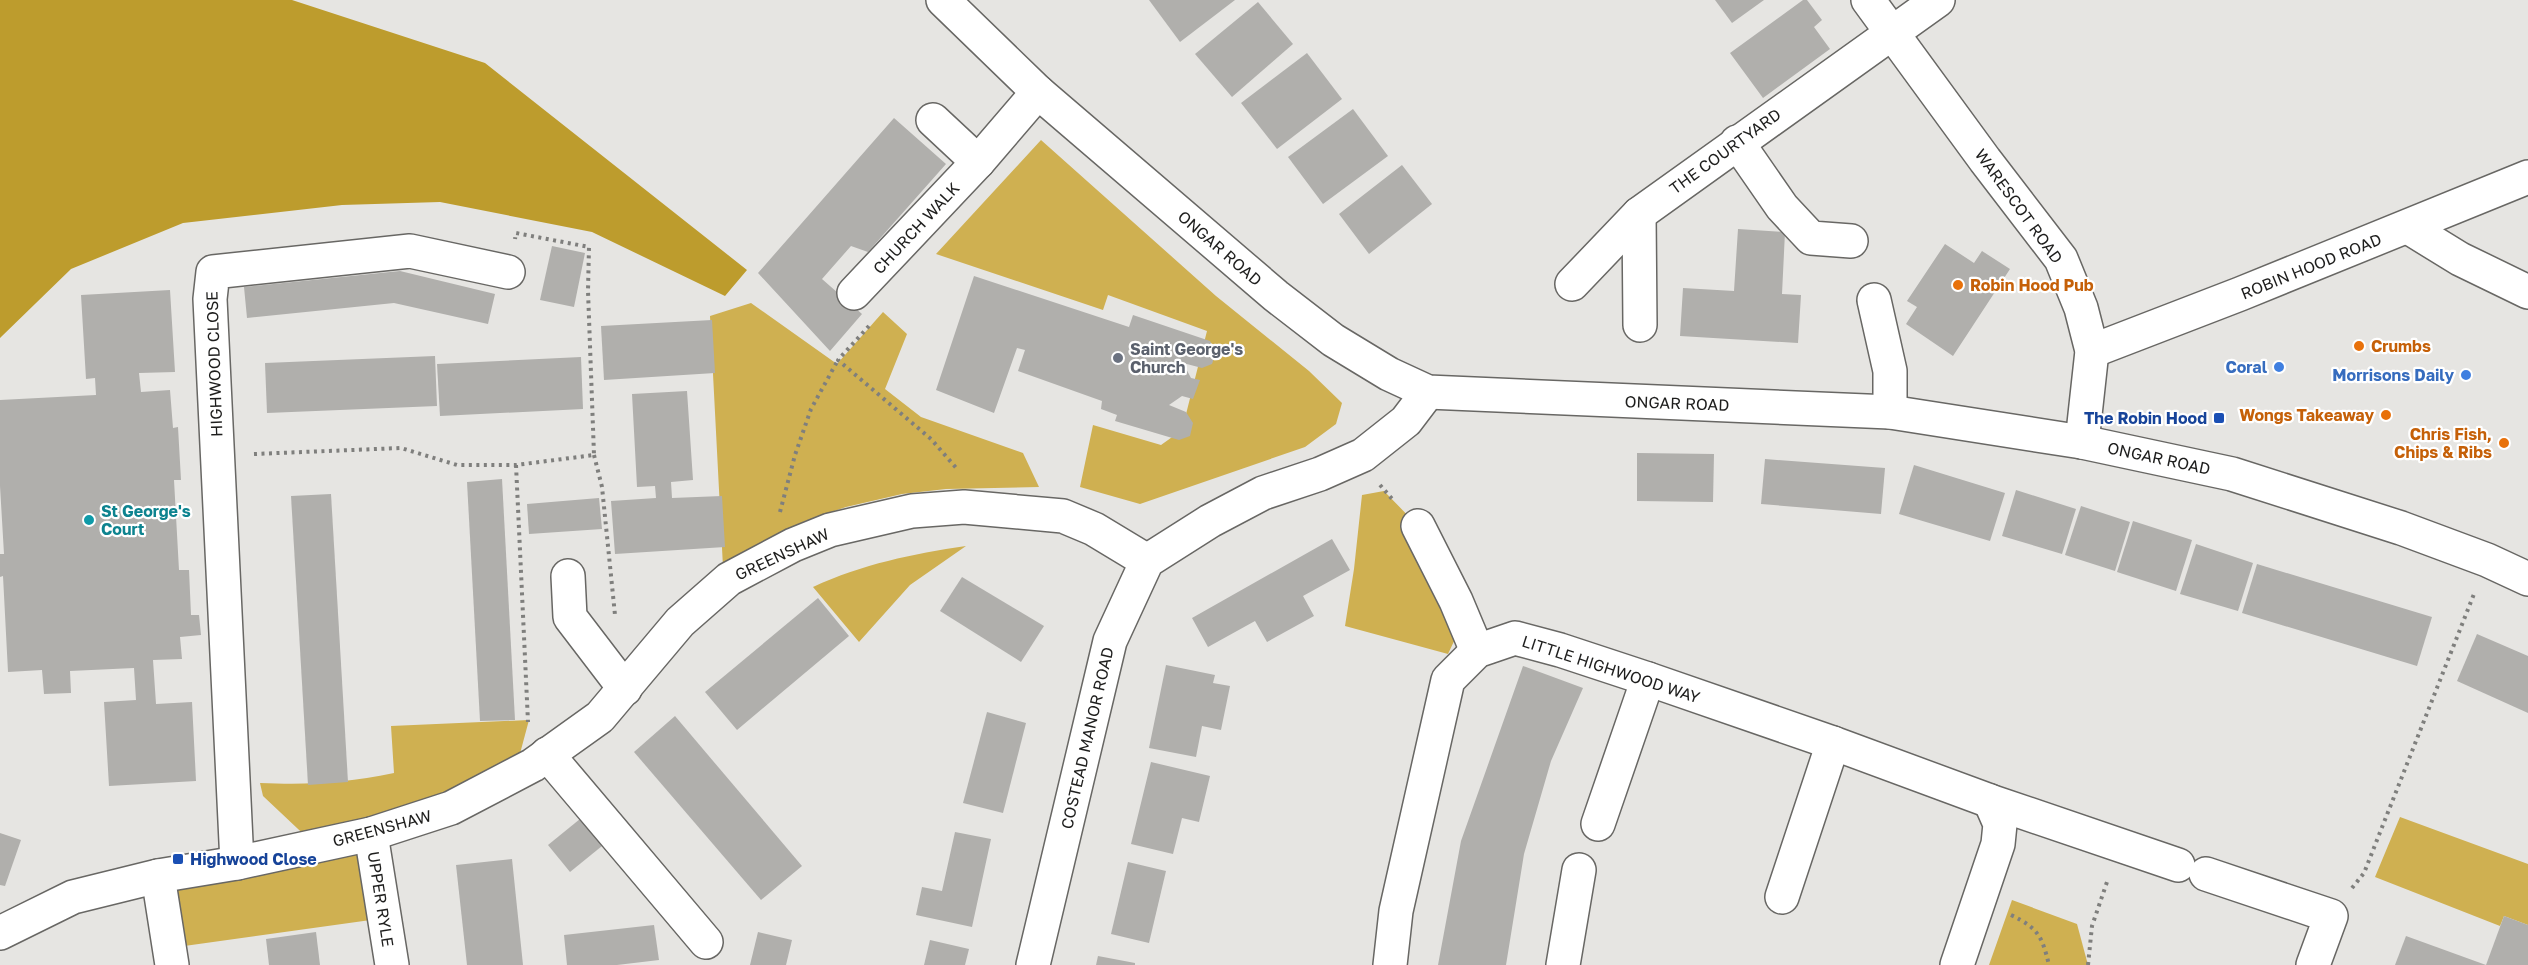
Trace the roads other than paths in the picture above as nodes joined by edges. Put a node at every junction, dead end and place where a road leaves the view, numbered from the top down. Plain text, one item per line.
1 (943, 0) edge
2 (1868, 0) edge
3 (1938, 0) edge
4 (1891, 32) junction
5 (1038, 92) junction
6 (933, 120) dead end
7 (1737, 142) junction
8 (978, 162) junction
9 (2528, 177) edge
10 (1639, 214) junction
11 (2408, 227) junction
12 (1851, 241) dead end
13 (508, 272) road end
14 (1572, 284) dead end
15 (2528, 292) edge
16 (854, 293) dead end
17 (1874, 300) dead end
18 (1640, 325) dead end
19 (2092, 351) junction
20 (1428, 392) junction
21 (1890, 412) junction
22 (2082, 442) junction
23 (1419, 526) dead end
24 (1147, 561) junction
25 (568, 576) dead end
26 (2528, 579) edge
27 (1477, 651) junction
28 (1648, 679) junction
29 (625, 689) junction
30 (1833, 743) junction
31 (547, 754) junction
32 (1989, 801) junction
33 (1598, 824) dead end
34 (371, 834) junction
35 (237, 862) junction
36 (1579, 870) dead end
37 (158, 876) junction
38 (1782, 897) dead end
39 (0, 933) edge
40 (706, 942) dead end
41 (172, 965) edge
42 (392, 965) edge
43 (1033, 965) edge
44 (1390, 965) edge
45 (1563, 965) edge
46 (1957, 965) edge
47 (2313, 965) edge

1 - 5 street, ONGAR ROAD
2 - 4 street, WARESCOT ROAD
3 - 4 street, THE COURTYARD
4 - 7 street, THE COURTYARD
4 - 19 street, WARESCOT ROAD
5 - 8 street, CHURCH WALK
5 - 20 street, ONGAR ROAD
6 - 8 street
7 - 10 street, THE COURTYARD
7 - 12 street
8 - 16 street, CHURCH WALK
9 - 11 street, ROBIN HOOD ROAD
10 - 14 street, THE COURTYARD
10 - 18 street
11 - 15 street
11 - 19 street, ROBIN HOOD ROAD
13 - 35 street, HIGHWOOD CLOSE
17 - 21 street
19 - 22 street, WARESCOT ROAD
20 - 21 street, ONGAR ROAD
20 - 24 street
21 - 22 street, ONGAR ROAD
22 - 26 street, ONGAR ROAD
23 - 27 street
24 - 29 street, GREENSHAW
24 - 43 street, COSTEAD MANOR ROAD
25 - 29 street
27 - 28 street, LITTLE HIGHWOOD WAY
27 - 44 street, LITTLE HIGHWOOD WAY
28 - 30 street, LITTLE HIGHWOOD WAY
28 - 33 street
29 - 31 street, GREENSHAW
30 - 32 street, LITTLE HIGHWOOD WAY
30 - 38 street
31 - 34 street, GREENSHAW
31 - 40 street
32 - 46 street
32 - 47 street, LITTLE HIGHWOOD WAY
34 - 35 street, GREENSHAW
34 - 42 street, UPPER RYLE
35 - 37 street, GREENSHAW
36 - 45 street
37 - 39 street, GREENSHAW
37 - 41 street

